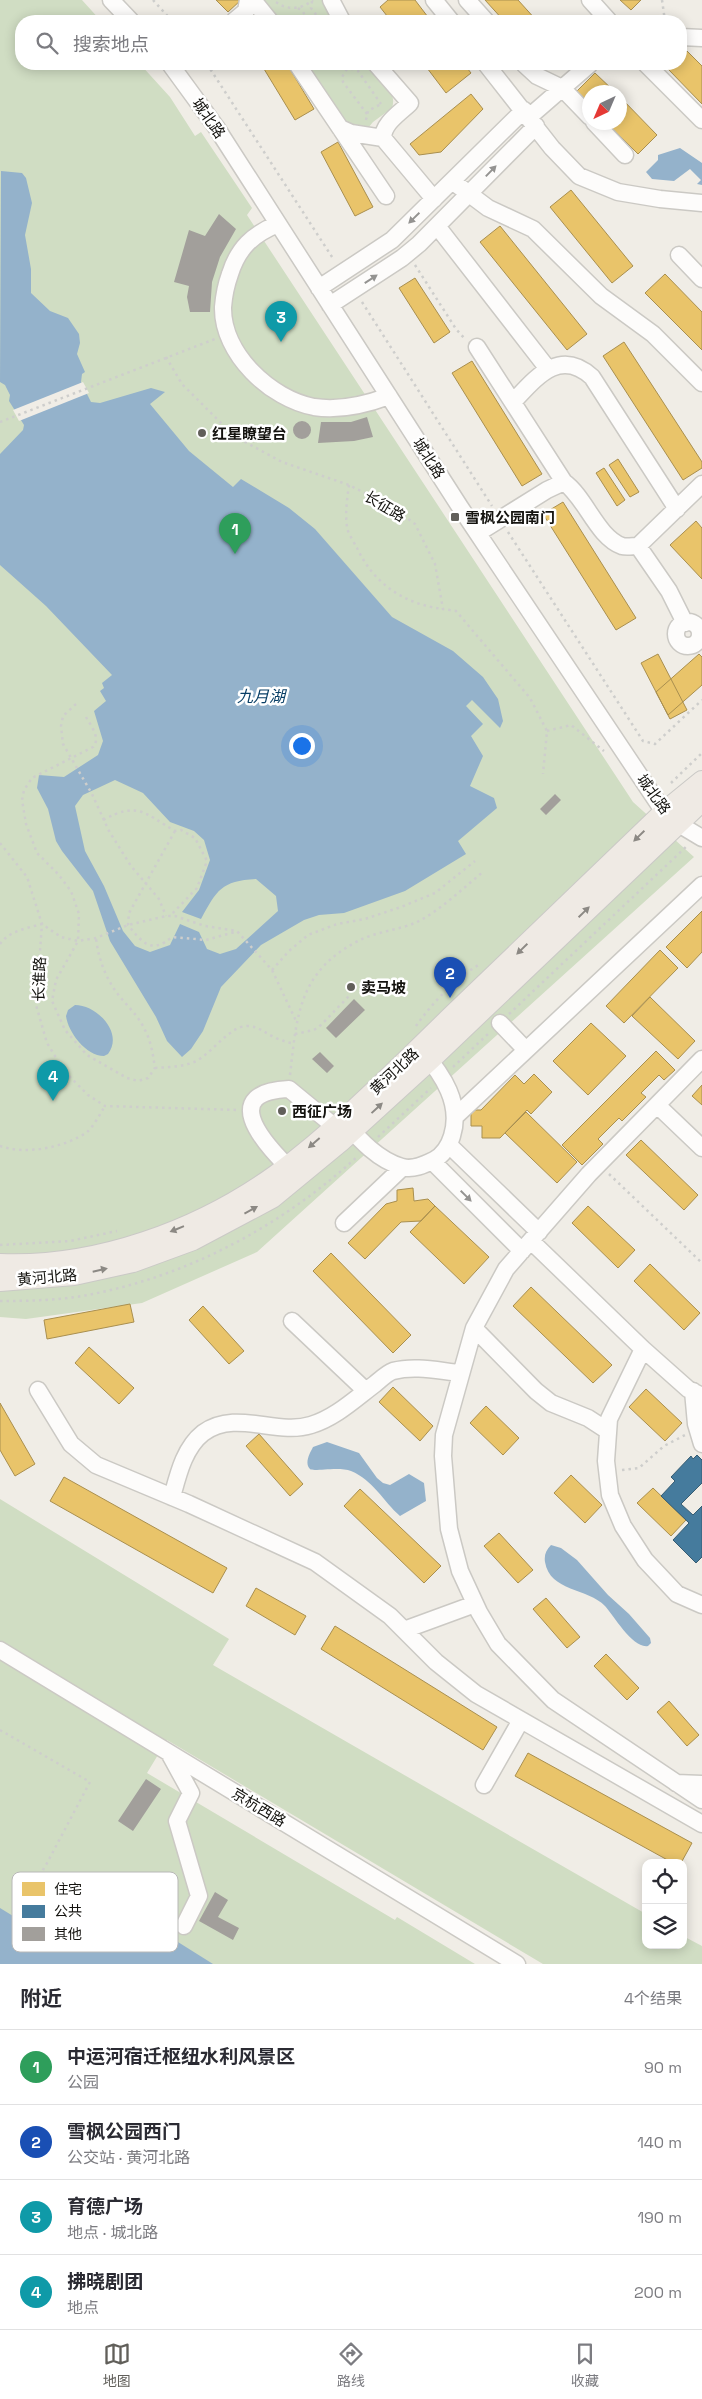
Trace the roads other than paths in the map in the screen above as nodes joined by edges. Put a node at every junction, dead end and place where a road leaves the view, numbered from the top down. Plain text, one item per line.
1 (111, 0) edge
2 (331, 0) edge
3 (434, 0) edge
4 (467, 0) edge
5 (590, 0) edge
6 (245, 8) edge
7 (125, 15) edge
8 (262, 15) edge
9 (339, 15) edge
10 (446, 15) edge
11 (481, 15) edge
12 (604, 15) edge
13 (687, 37) edge
14 (702, 38) edge
15 (178, 70) edge
16 (301, 70) edge
17 (381, 70) edge
18 (491, 70) edge
19 (530, 70) edge
20 (583, 70) edge
21 (652, 70) edge
22 (562, 88) junction
23 (582, 109) edge
24 (530, 118) junction
25 (702, 120) edge
26 (340, 128) junction
27 (602, 130) edge
28 (384, 138) junction
29 (626, 156) dead end
30 (452, 181) junction
31 (468, 194) junction
32 (386, 196) dead end
33 (434, 199) junction
34 (702, 203) edge
35 (278, 224) junction
36 (437, 226) junction
37 (679, 255) dead end
38 (702, 279) edge
39 (319, 288) junction
40 (330, 305) junction
41 (477, 347) road end
42 (548, 369) junction
43 (702, 383) edge
44 (389, 396) junction
45 (513, 402) junction
46 (564, 482) junction
47 (702, 484) edge
48 (677, 509) junction
49 (478, 533) junction
50 (638, 546) junction
51 (685, 623) dead end
52 (702, 781) edge
53 (702, 801) edge
54 (665, 811) junction
55 (702, 838) edge
56 (702, 885) edge
57 (500, 1023) dead end
58 (419, 1047) junction
59 (526, 1050) junction
60 (702, 1059) edge
61 (657, 1105) junction
62 (457, 1115) junction
63 (342, 1126) junction
64 (449, 1146) junction
65 (702, 1148) edge
66 (432, 1161) junction
67 (287, 1166) junction
68 (403, 1167) junction
69 (344, 1223) dead end
70 (530, 1241) junction
71 (0, 1264) edge
72 (0, 1281) edge
73 (292, 1321) dead end
74 (474, 1328) junction
75 (643, 1349) junction
76 (462, 1373) junction
77 (38, 1390) dead end
78 (366, 1391) junction
79 (697, 1394) edge
80 (608, 1431) junction
81 (700, 1437) edge
82 (172, 1497) junction
83 (475, 1604) junction
84 (702, 1605) edge
85 (404, 1630) junction
86 (0, 1650) edge
87 (521, 1720) junction
88 (168, 1751) junction
89 (676, 1783) junction
90 (702, 1784) edge
91 (484, 1785) dead end
92 (702, 1800) edge
93 (702, 1824) edge
94 (184, 1926) dead end
95 (517, 1964) edge

1 - 7 street
2 - 9 street
3 - 10 street
4 - 11 street
5 - 12 street
6 - 8 street
13 - 14 street
15 - 35 street, 城北路
16 - 26 street
17 - 28 street
18 - 24 street
19 - 22 street
20 - 22 street
21 - 25 street
22 - 23 street
22 - 24 street
24 - 30 street
31 -> 24 street
24 - 34 street
26 - 28 street
26 - 32 street
27 - 29 street
28 - 33 street
30 - 31 street
30 - 33 street
31 - 36 street
31 - 43 street
33 -> 39 street
35 - 39 street, 城北路
35 - 44 street
40 -> 36 street
36 - 42 street
37 - 38 street
39 - 40 street, 城北路
40 - 44 street, 城北路
41 - 45 street
42 - 45 street
42 - 48 street
44 - 49 street, 城北路
45 - 46 street
46 - 49 street
46 - 50 street
47 - 48 street
48 - 50 street
49 - 54 street, 城北路
50 - 51 street
52 - 54 main road, 黄河北路
53 - 54 main road, 黄河北路
54 - 55 street, 城北路
54 - 58 main road, 黄河北路
56 - 59 street
57 - 59 street
58 - 62 street
58 - 63 main road, 黄河北路
59 - 62 street
60 - 61 street
61 - 65 street
61 - 70 street
62 - 64 street
63 -> 67 main road, 黄河北路
63 - 67 street
63 - 68 street
72 -> 63 main road, 黄河北路
64 - 66 street
64 - 70 street
66 - 68 street
66 -> 70 street
67 -> 71 main road, 黄河北路
68 - 69 street
70 - 74 street
70 - 75 street
73 - 78 street
74 - 76 street
74 - 80 street
75 - 79 street
75 - 80 street
76 - 78 street
76 - 83 street
77 - 82 street
78 - 82 street
79 - 81 street
80 - 84 street
82 - 85 street
83 - 85 street
83 - 89 street
85 - 87 street
86 - 88 street, 京杭西路
87 - 91 street
87 - 93 street
88 - 94 street
88 - 95 street, 京杭西路
89 - 90 street
89 - 92 street

